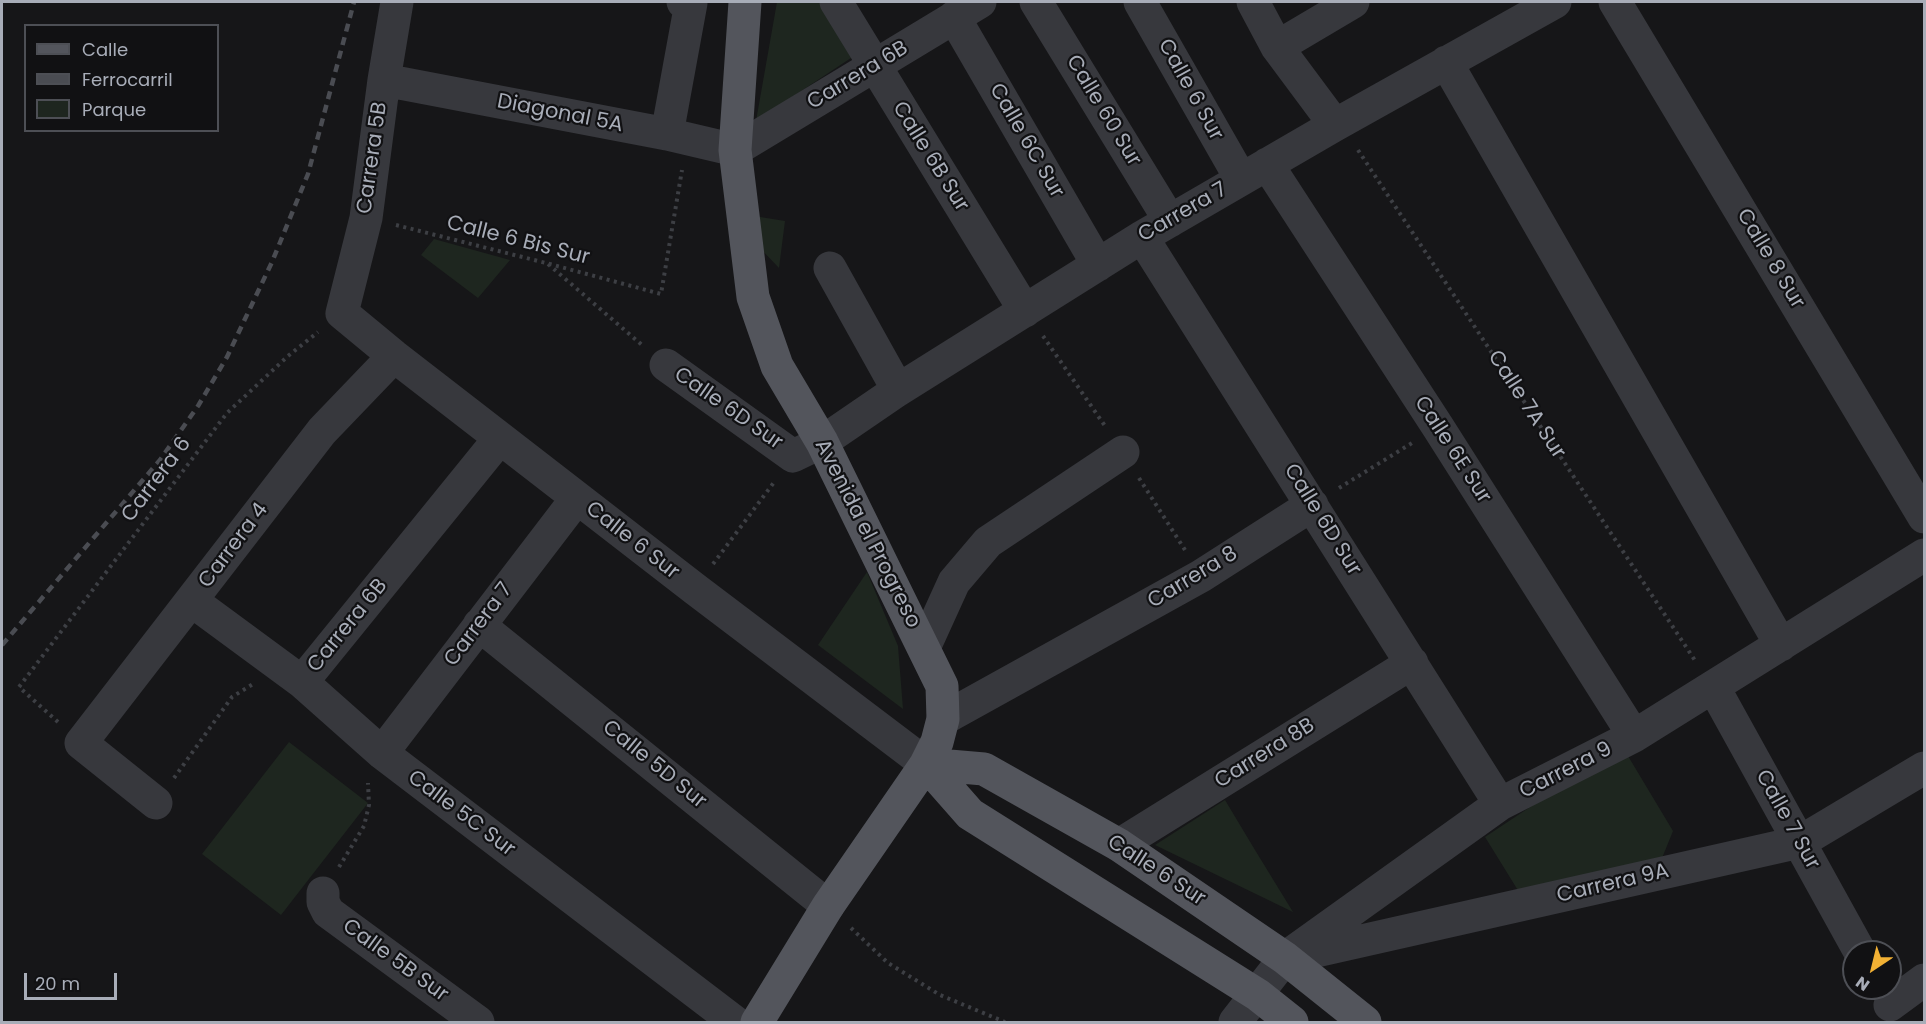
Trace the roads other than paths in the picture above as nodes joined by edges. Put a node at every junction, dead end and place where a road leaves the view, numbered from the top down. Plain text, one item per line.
1 (396, 2) edge
2 (687, 2) edge
3 (745, 2) edge
4 (836, 2) edge
5 (1036, 2) edge
6 (1140, 2) edge
7 (1253, 2) edge
8 (1353, 2) edge
9 (1555, 2) edge
10 (1615, 2) edge
11 (967, 9) edge
12 (1277, 47) junction
13 (1446, 62) junction
14 (874, 66) junction
15 (384, 80) junction
16 (1335, 125) junction
17 (677, 137) junction
18 (735, 150) junction
19 (1254, 172) junction
20 (1156, 229) junction
21 (1098, 265) junction
22 (830, 268) dead end
23 (1025, 311) junction
24 (342, 313) joint
25 (394, 356) junction
26 (666, 365) road end
27 (898, 390) junction
28 (500, 438) junction
29 (808, 449) junction
30 (1123, 452) dead end
31 (577, 498) junction
32 (1312, 505) junction
33 (1924, 517) edge
34 (1924, 555) edge
35 (192, 601) junction
36 (479, 625) junction
37 (1781, 645) junction
38 (924, 648) junction
39 (1412, 663) junction
40 (302, 682) junction
41 (1714, 688) junction
42 (943, 719) junction
43 (1634, 736) junction
44 (382, 753) junction
45 (926, 764) junction
46 (1924, 768) edge
47 (156, 803) road end
48 (1500, 804) junction
49 (1800, 842) junction
50 (1119, 845) junction
51 (323, 893) road end
52 (828, 906) junction
53 (1853, 940) edge
54 (1285, 958) junction
55 (1924, 980) edge
56 (1258, 995) junction
57 (1890, 1005) edge
58 (478, 1023) edge
59 (735, 1023) edge
60 (758, 1023) edge
61 (1235, 1023) edge
62 (1292, 1023) edge
63 (1365, 1023) edge

1 - 15 street, Carrera 5B
2 - 17 street
3 - 18 main road, Avenida el Progreso
4 - 14 street, Calle 6B Sur
5 - 20 street, Calle 60 Sur
6 - 19 street, Calle 6 Sur
7 - 12 street
8 - 12 street
9 - 13 street, Carrera 7
10 - 33 street, Calle 8 Sur
11 - 14 street, Carrera 6B
11 - 21 street, Calle 6C Sur
12 - 16 street
13 - 16 street, Carrera 7
13 - 37 street
14 - 18 street, Carrera 6B
14 - 23 street, Calle 6B Sur
15 - 17 street, Diagonal 5A
15 - 24 street, Carrera 5B
16 - 19 street, Carrera 7
17 - 18 street, Diagonal 5A
18 - 29 main road, Avenida el Progreso
19 - 20 street, Carrera 7
19 - 43 street, Calle 6E Sur
20 - 21 street, Carrera 7
20 - 32 street, Calle 6D Sur
21 - 23 street, Carrera 7
22 - 27 street
23 - 27 street, Carrera 7
24 - 25 street, Calle 6 Sur
25 - 28 street, Calle 6 Sur
25 - 35 street, Carrera 4
26 - 29 street, Calle 6D Sur
27 - 29 street, Carrera 7
28 - 31 street, Calle 6 Sur
28 - 40 street, Carrera 6B
29 - 38 main road, Avenida el Progreso
30 - 38 street
31 - 36 street, Carrera 7
31 - 45 street, Calle 6 Sur
32 - 39 street, Calle 6D Sur
32 - 42 street, Carrera 8
34 - 37 street, Carrera 9
35 - 40 street, Calle 5C Sur
35 - 47 street, Carrera 4
36 - 44 street, Carrera 7
36 - 52 street, Calle 5D Sur
37 - 41 street, Carrera 9
38 - 42 main road, Avenida el Progreso
39 - 48 street, Calle 6D Sur
39 - 50 street, Carrera 8B
40 - 44 street, Calle 5C Sur
41 - 43 street, Carrera 9
41 - 49 street, Calle 7 Sur
42 - 45 main road, Avenida el Progreso
43 - 48 street, Carrera 9
44 - 59 street, Calle 5C Sur
45 - 50 main road, Calle 6 Sur
45 - 52 main road, Avenida el Progreso
45 - 56 main road, Calle 6 Sur
46 - 49 street, Carrera 9A
48 - 54 street, Carrera 9
49 - 53 street, Calle 7 Sur
49 - 54 street, Carrera 9A
50 - 54 main road, Calle 6 Sur
51 - 58 street, Calle 5B Sur
52 - 60 main road, Avenida el Progreso
54 - 56 street, Carrera 9
54 - 63 main road, Calle 6 Sur
55 - 57 street
56 - 61 street, Carrera 9
56 - 62 main road, Calle 6 Sur

